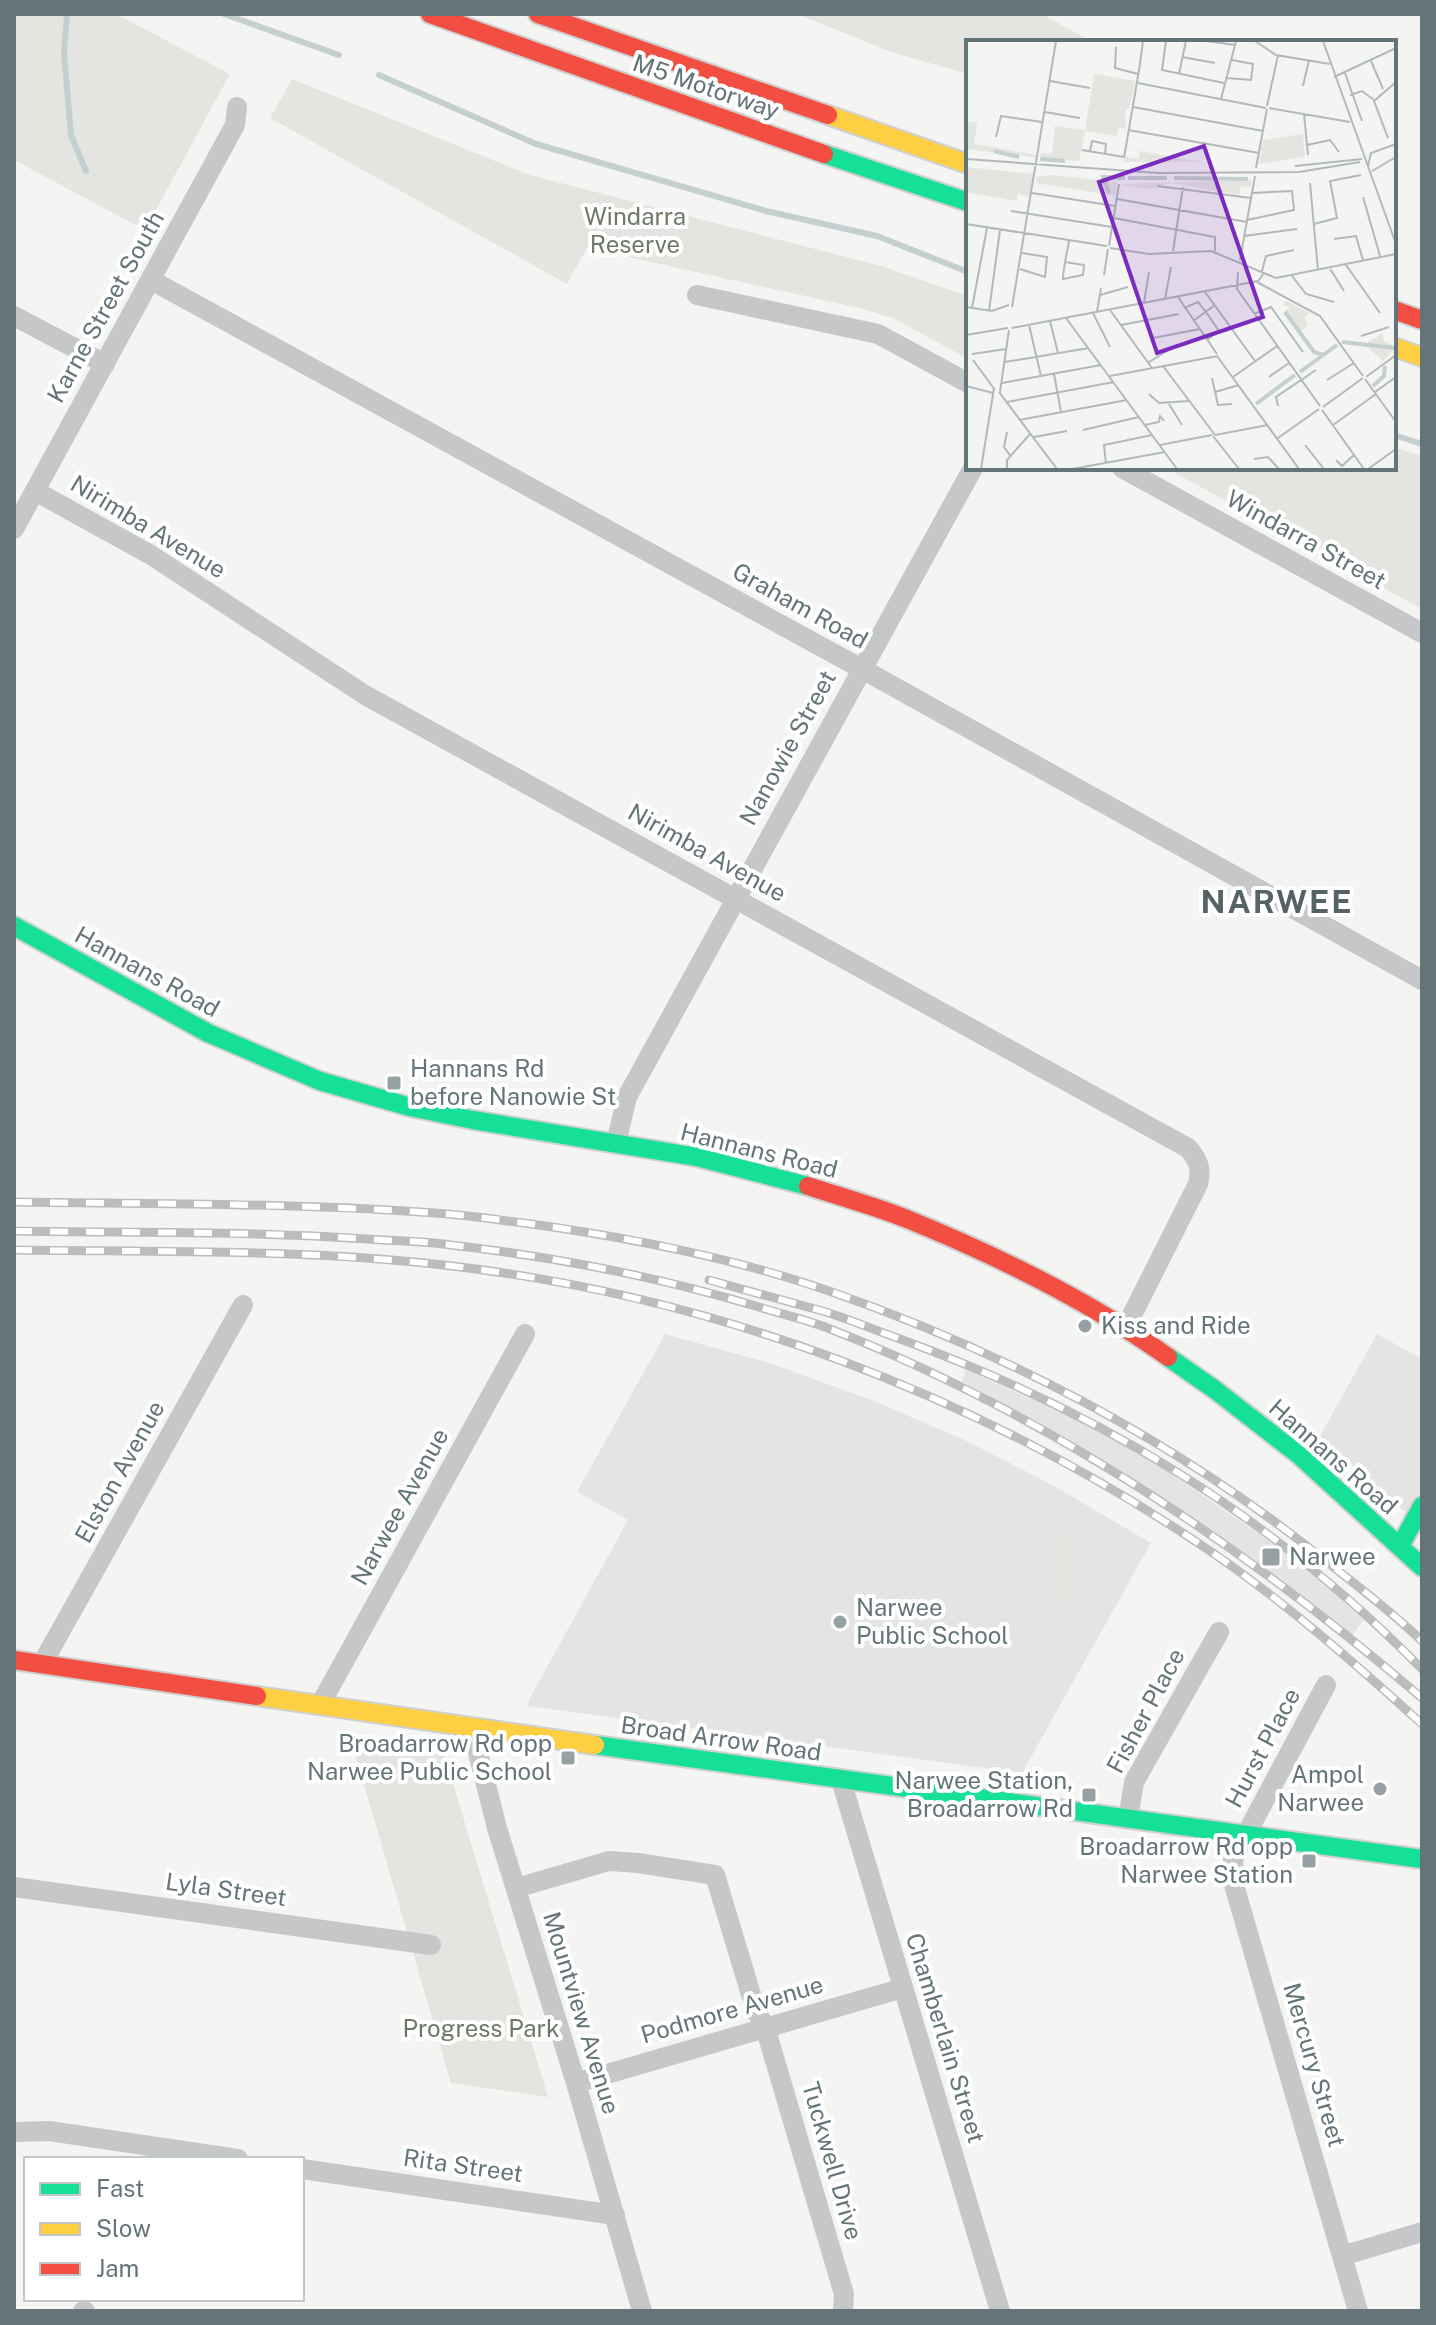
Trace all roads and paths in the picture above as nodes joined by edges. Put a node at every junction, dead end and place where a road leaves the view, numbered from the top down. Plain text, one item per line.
1 (430, 14) edge
2 (538, 14) edge
3 (237, 107) dead end
4 (966, 163) edge
5 (966, 201) edge
6 (151, 280) junction
7 (697, 295) dead end
8 (1396, 311) edge
9 (14, 316) edge
10 (1422, 320) edge
11 (1396, 348) edge
12 (1422, 357) edge
13 (105, 364) junction
14 (966, 382) edge
15 (972, 470) edge
16 (1126, 470) edge
17 (35, 491) junction
18 (14, 529) edge
19 (1422, 633) edge
20 (862, 669) junction
21 (736, 899) junction
22 (14, 926) edge
23 (1422, 980) edge
24 (616, 1143) junction
25 (243, 1305) dead end
26 (1126, 1327) junction
27 (525, 1334) dead end
28 (1422, 1506) edge
29 (1400, 1546) junction
30 (1422, 1567) edge
31 (1219, 1632) dead end
32 (14, 1660) edge
33 (42, 1664) junction
34 (1326, 1685) dead end
35 (320, 1705) junction
36 (482, 1729) junction
37 (841, 1780) junction
38 (1128, 1819) junction
39 (1246, 1835) junction
40 (1422, 1859) edge
41 (14, 1887) edge
42 (516, 1888) junction
43 (431, 1945) dead end
44 (903, 1988) junction
45 (765, 2027) junction
46 (576, 2083) junction
47 (14, 2132) edge
48 (224, 2157) edge
49 (304, 2169) edge
50 (615, 2215) junction
51 (1422, 2232) edge
52 (1342, 2256) junction
53 (642, 2311) edge
54 (843, 2311) edge
55 (1000, 2311) edge
56 (1358, 2311) edge

1 - 5 main road, M5 Motorway
2 - 4 main road, M5 Motorway
3 - 6 street, Karne Street South
6 - 13 street, Karne Street South
6 - 20 street, Graham Road
7 - 14 street
8 - 10 main road
9 - 13 street
11 - 12 main road
13 - 17 street, Karne Street South
15 - 20 street, Nanowie Street
16 - 19 street, Windarra Street
17 - 18 street, Karne Street South
17 - 21 street, Nirimba Avenue
20 - 21 street, Nanowie Street
20 - 23 street, Graham Road
21 - 24 street, Nanowie Street
21 - 26 street, Nirimba Avenue
22 - 24 main road, Hannans Road
24 - 26 main road, Hannans Road
25 - 33 street, Elston Avenue
26 - 29 main road, Hannans Road
27 - 35 street, Narwee Avenue
28 - 29 main road
29 - 30 main road, Hannans Road
31 - 38 street, Fisher Place
32 - 33 main road, Broad Arrow Road
33 - 35 main road, Broad Arrow Road
34 - 39 street, Hurst Place
35 - 36 main road, Broad Arrow Road
36 - 37 main road, Broad Arrow Road
36 - 42 street, Mountview Avenue
37 - 38 main road, Broad Arrow Road
37 - 44 street, Chamberlain Street
38 - 39 main road, Broad Arrow Road
39 - 40 main road, Broad Arrow Road
39 - 52 street, Mercury Street
41 - 43 street, Lyla Street
42 - 45 street, Tuckwell Drive
42 - 46 street, Mountview Avenue
44 - 45 street, Podmore Avenue
44 - 55 street, Chamberlain Street
45 - 46 street, Podmore Avenue
45 - 54 street, Tuckwell Drive
46 - 50 street, Mountview Avenue
47 - 48 street
49 - 50 street, Rita Street
50 - 53 street, Mountview Avenue
51 - 52 street
52 - 56 street, Mercury Street

